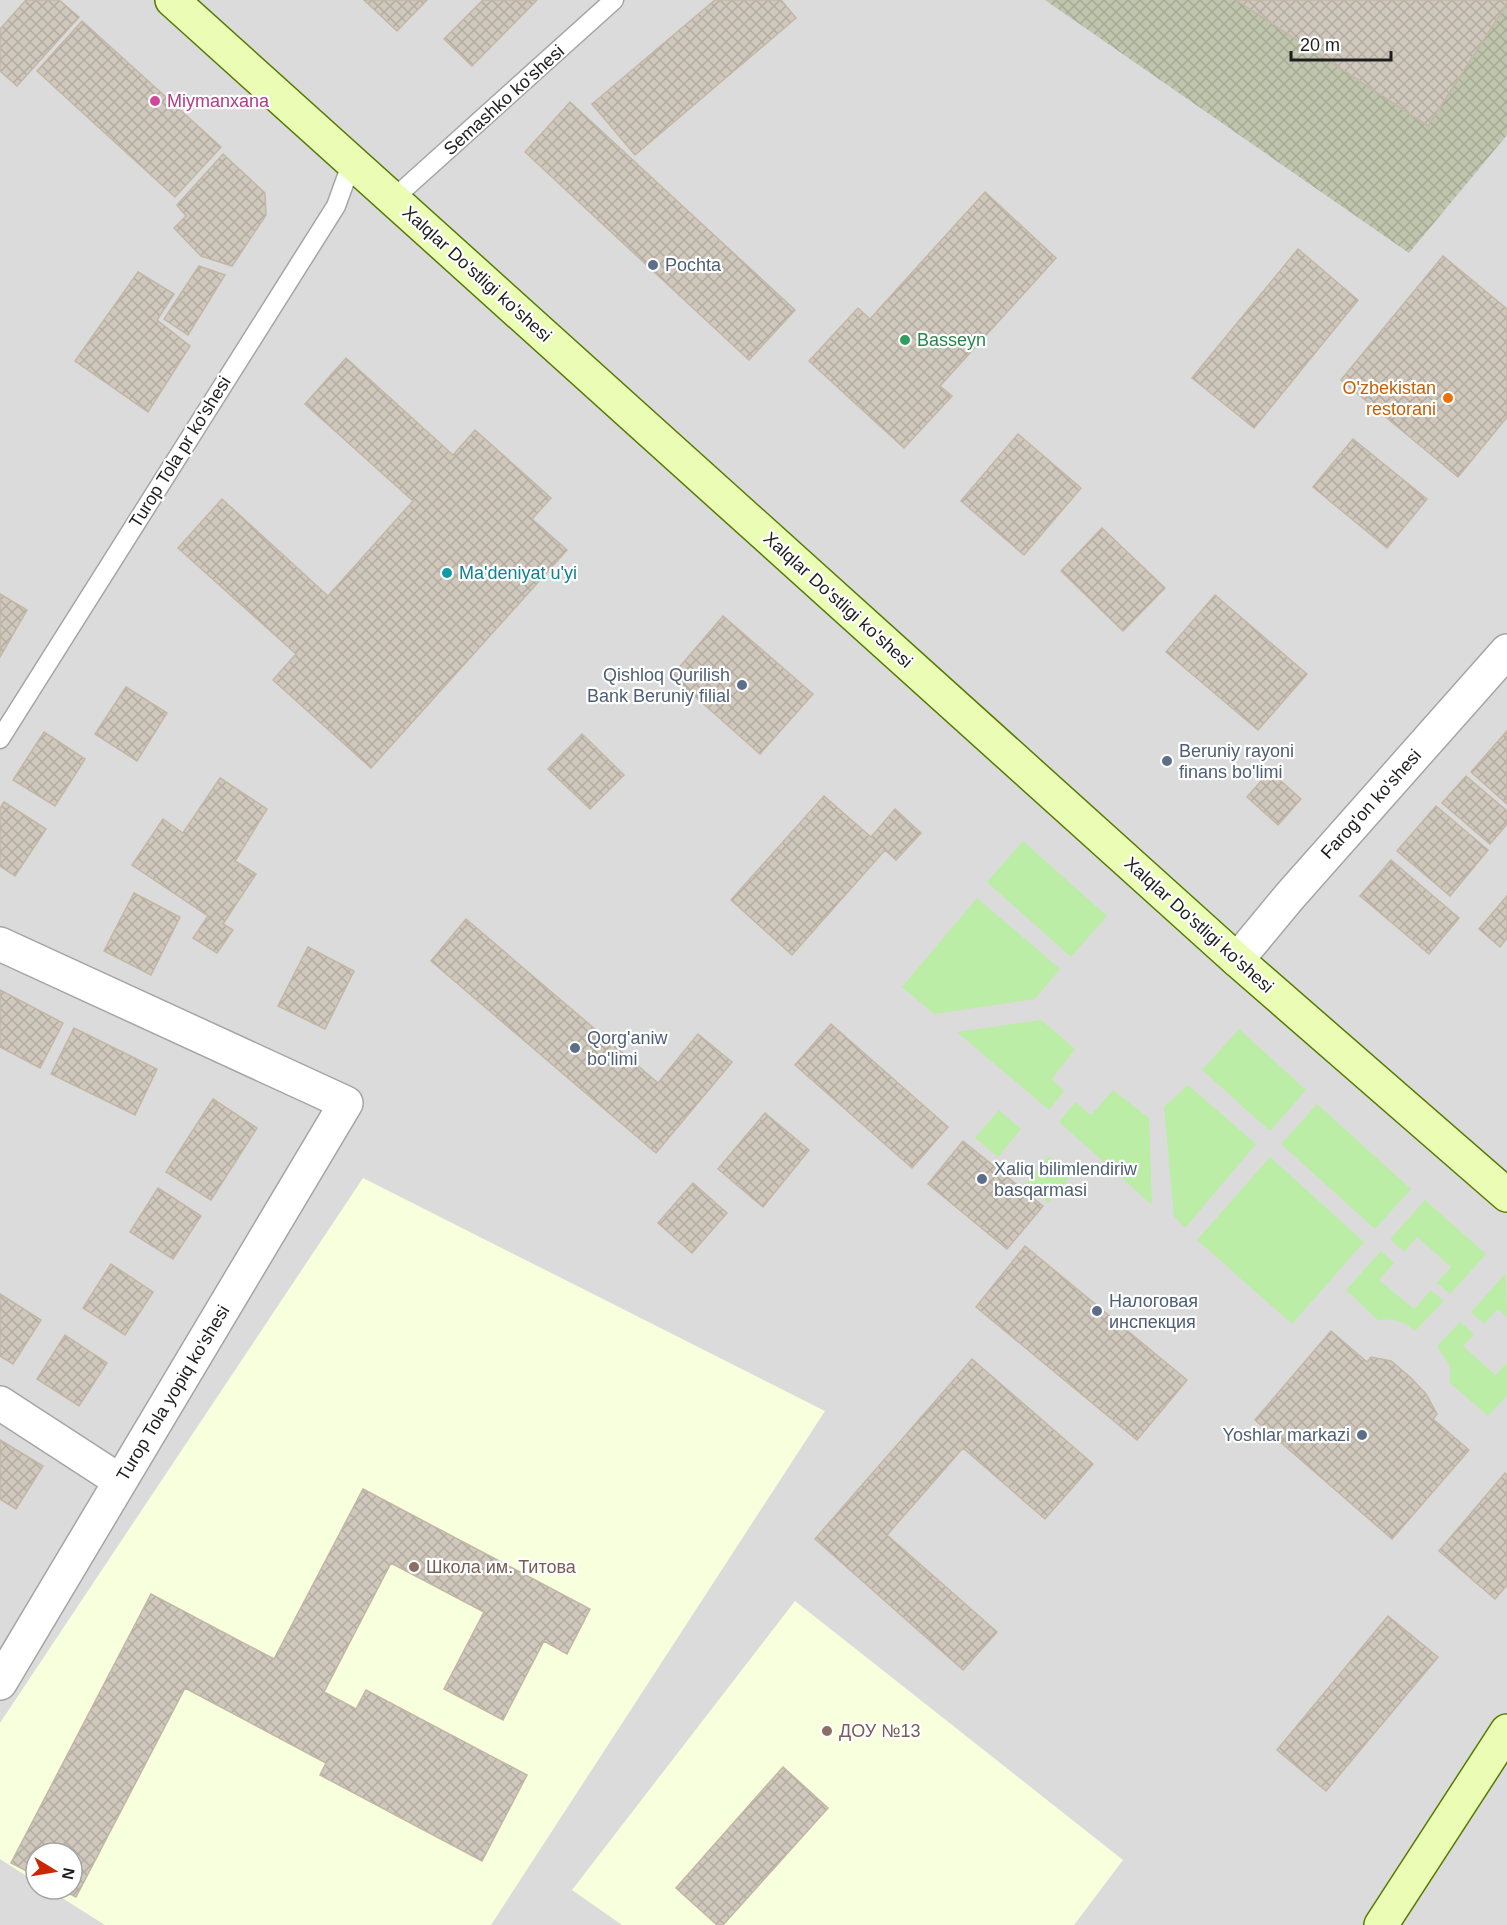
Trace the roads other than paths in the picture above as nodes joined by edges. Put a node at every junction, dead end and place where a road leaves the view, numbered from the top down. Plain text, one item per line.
1 (172, 0) edge
2 (614, 0) edge
3 (351, 162) junction
4 (393, 199) junction
5 (1507, 651) edge
6 (0, 739) edge
7 (0, 944) edge
8 (1237, 960) junction
9 (1507, 1195) edge
10 (0, 1402) edge
11 (120, 1481) junction
12 (0, 1683) edge
13 (1507, 1731) edge
14 (1381, 1925) edge

1 - 3 street, Xalqlar Do'stligi ko'shesi
2 - 4 lane, Semashko ko'shesi
3 - 4 street, Xalqlar Do'stligi ko'shesi
3 - 6 lane, Turop Tola pr ko'shesi
4 - 8 street, Xalqlar Do'stligi ko'shesi
5 - 8 street, Farog'on ko'shesi
7 - 11 street, Turop Tola yopiq ko'shesi
8 - 9 street, Xalqlar Do'stligi ko'shesi
10 - 11 street
11 - 12 street, Turop Tola yopiq ko'shesi
13 - 14 street

